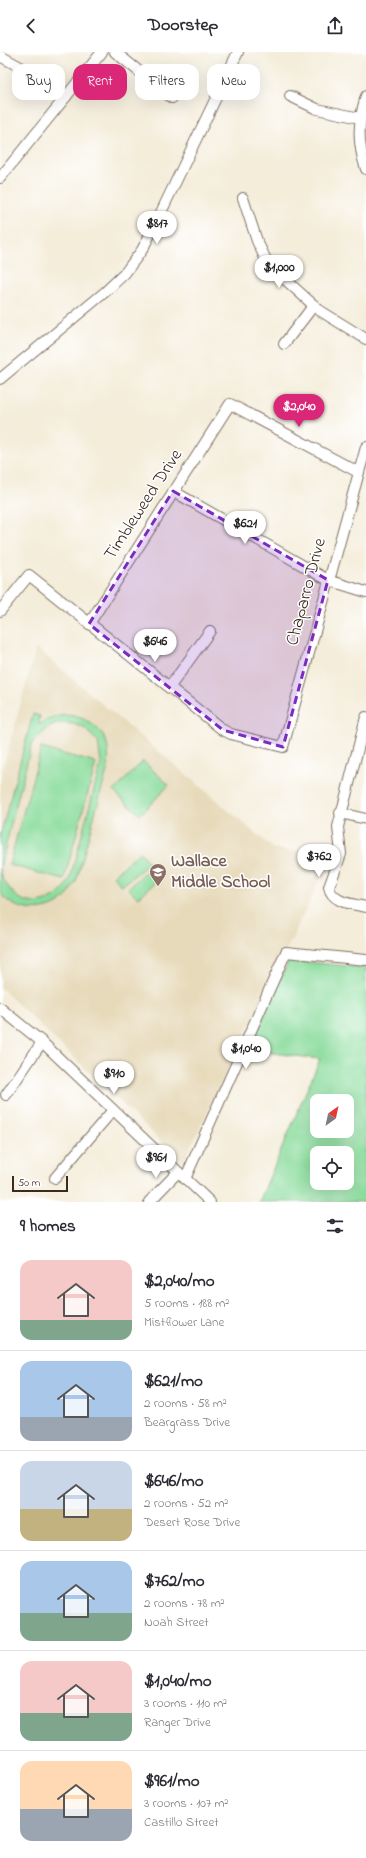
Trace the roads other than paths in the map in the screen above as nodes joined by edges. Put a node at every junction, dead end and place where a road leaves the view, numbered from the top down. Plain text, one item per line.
1 (102, 52) edge
2 (115, 52) edge
3 (238, 52) edge
4 (0, 56) edge
5 (135, 68) edge
6 (290, 96) dead end
7 (366, 96) edge
8 (66, 97) junction
9 (360, 118) junction
10 (366, 169) edge
11 (0, 178) edge
12 (243, 198) dead end
13 (314, 305) junction
14 (366, 339) edge
15 (284, 344) dead end
16 (0, 379) edge
17 (366, 447) edge
18 (358, 472) junction
19 (173, 491) junction
20 (328, 580) junction
21 (366, 592) edge
22 (0, 611) edge
23 (89, 624) junction
24 (210, 631) dead end
25 (169, 688) junction
26 (366, 717) edge
27 (340, 813) junction
28 (366, 819) edge
29 (366, 907) edge
30 (366, 960) edge
31 (0, 1008) edge
32 (42, 1042) junction
33 (6, 1096) dead end
34 (113, 1110) junction
35 (182, 1176) junction
36 (54, 1178) dead end
37 (149, 1202) edge
38 (210, 1202) edge

1 - 8 street
2 - 5 street
3 - 16 street
4 - 8 street
6 - 9 street
7 - 9 street
8 - 11 street
9 - 10 street
12 - 13 street
13 - 14 street
13 - 15 street
17 - 18 street, Chaparro Drive
18 - 19 street, Timbleweed Drive
18 - 20 street, Chaparro Drive
19 - 20 street
19 - 23 street, Timbleweed Drive
20 - 21 street
20 - 25 street, Chaparro Drive
22 - 23 street
23 - 25 street
24 - 25 street
26 - 27 street
27 - 28 street
27 - 29 street
30 - 35 street
31 - 32 street
32 - 33 street
32 - 34 street
34 - 35 street
34 - 36 street
35 - 37 street
35 - 38 street

